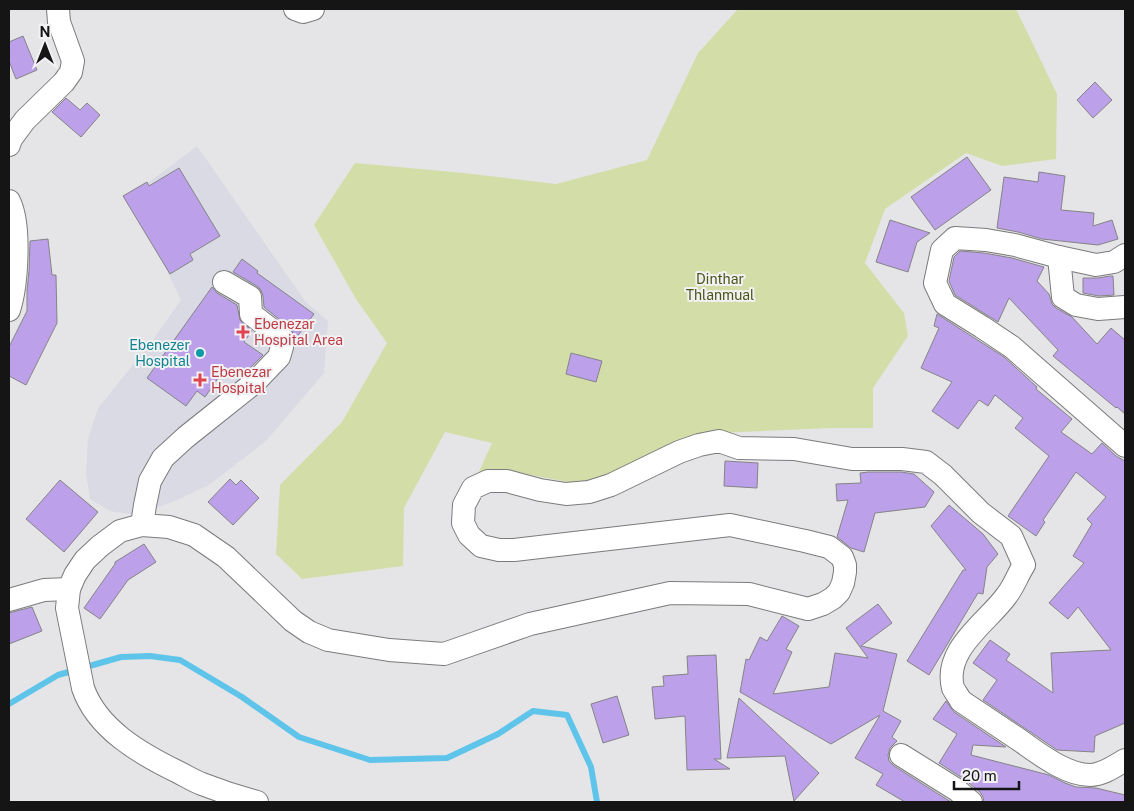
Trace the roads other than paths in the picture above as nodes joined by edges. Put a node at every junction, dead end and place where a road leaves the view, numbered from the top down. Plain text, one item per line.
1 (58, 9) edge
2 (295, 9) edge
3 (313, 9) edge
4 (9, 145) edge
5 (9, 200) edge
6 (1125, 255) edge
7 (1059, 257) junction
8 (224, 282) dead end
9 (1125, 307) edge
10 (9, 310) edge
11 (1125, 446) edge
12 (142, 526) junction
13 (68, 599) junction
14 (9, 600) edge
15 (901, 755) dead end
16 (1125, 760) edge
17 (257, 802) edge
18 (971, 802) edge

1 - 4 street
2 - 3 street
5 - 10 street
6 - 7 street
7 - 9 street
7 - 11 street
8 - 12 street
12 - 13 street
12 - 16 street
13 - 14 street
13 - 17 street
15 - 18 street

